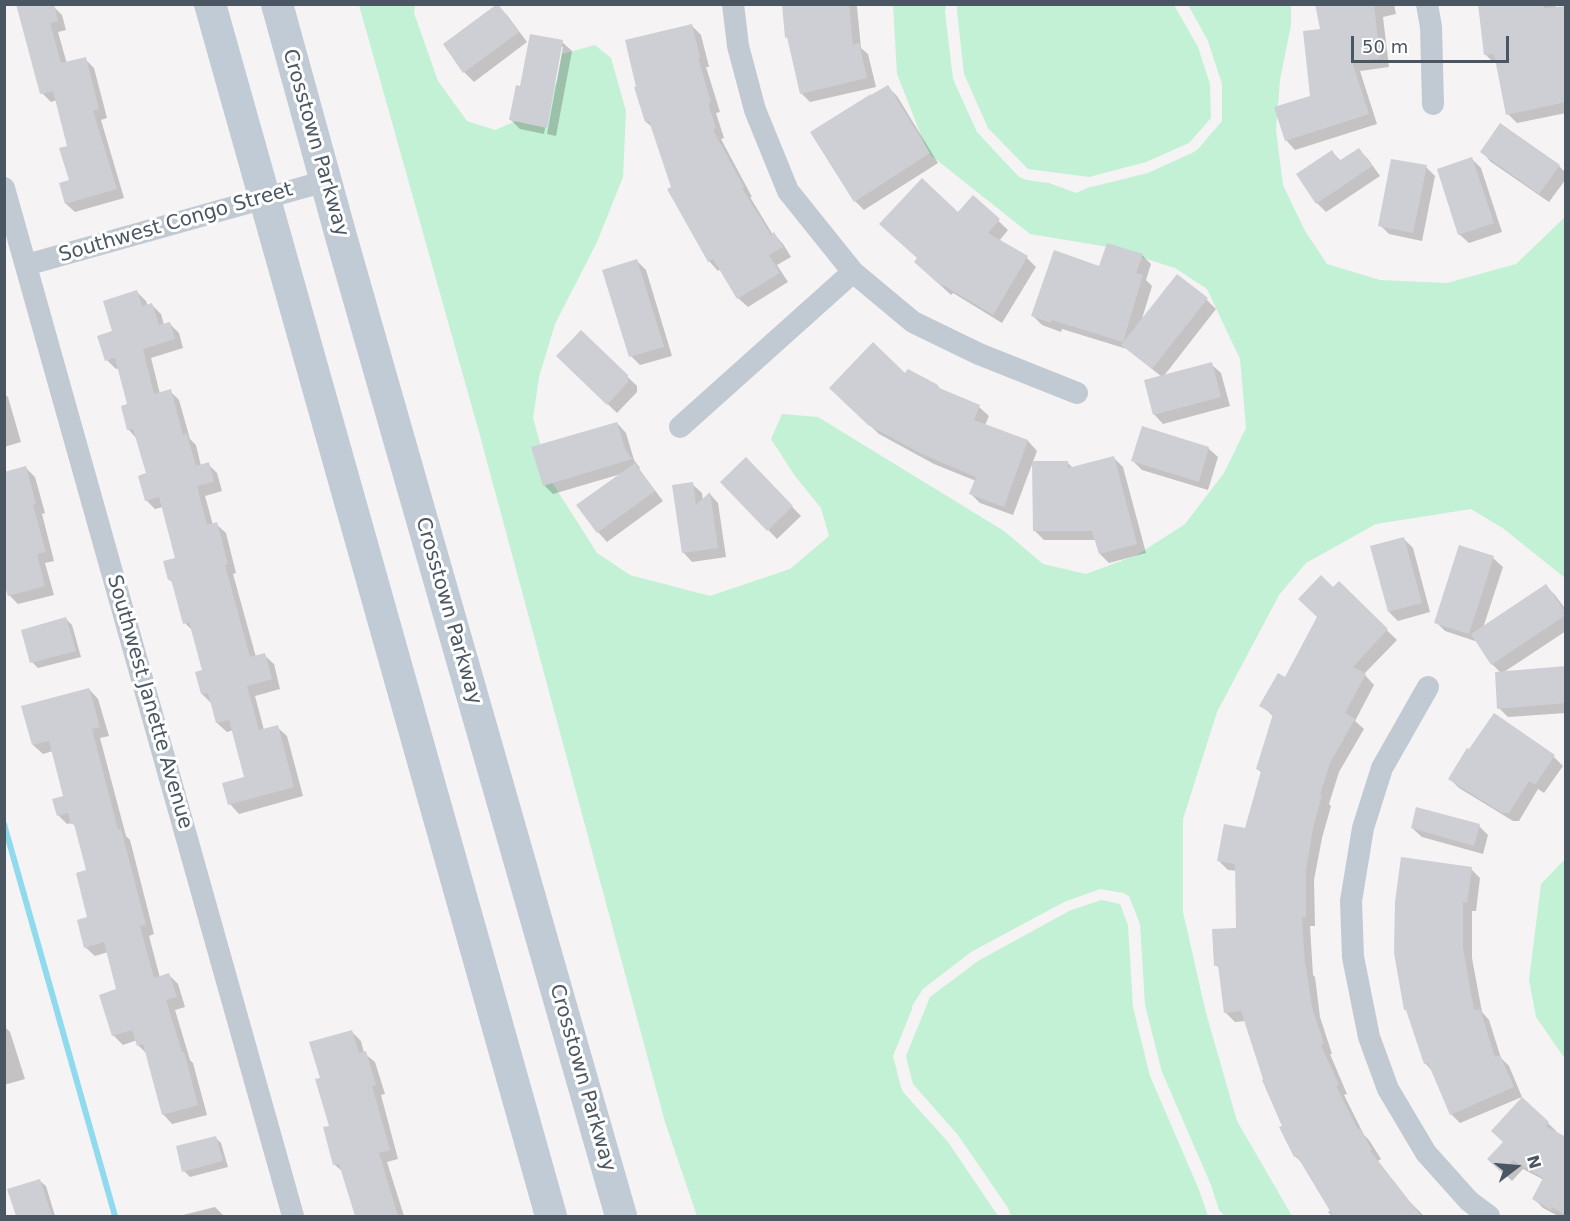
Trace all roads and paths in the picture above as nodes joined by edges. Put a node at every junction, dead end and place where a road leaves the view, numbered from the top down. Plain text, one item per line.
1 (210, 4) edge
2 (277, 4) edge
3 (733, 4) edge
4 (1427, 4) edge
5 (1433, 104) dead end
6 (326, 181) junction
7 (4, 188) edge
8 (263, 200) junction
9 (26, 265) junction
10 (853, 273) junction
11 (1077, 393) dead end
12 (680, 428) dead end
13 (1428, 687) dead end
14 (293, 1216) edge
15 (551, 1216) edge
16 (621, 1216) edge
17 (1489, 1216) edge

1 - 8 main road
2 - 6 main road, Crosstown Parkway
3 - 10 street
4 - 5 street
6 - 8 street, Southwest Congo Street
6 - 16 main road, Crosstown Parkway
7 - 9 street, Southwest Janette Avenue
8 - 9 street, Southwest Congo Street
8 - 15 main road
9 - 14 street, Southwest Janette Avenue
10 - 11 street
10 - 12 street
13 - 17 street

